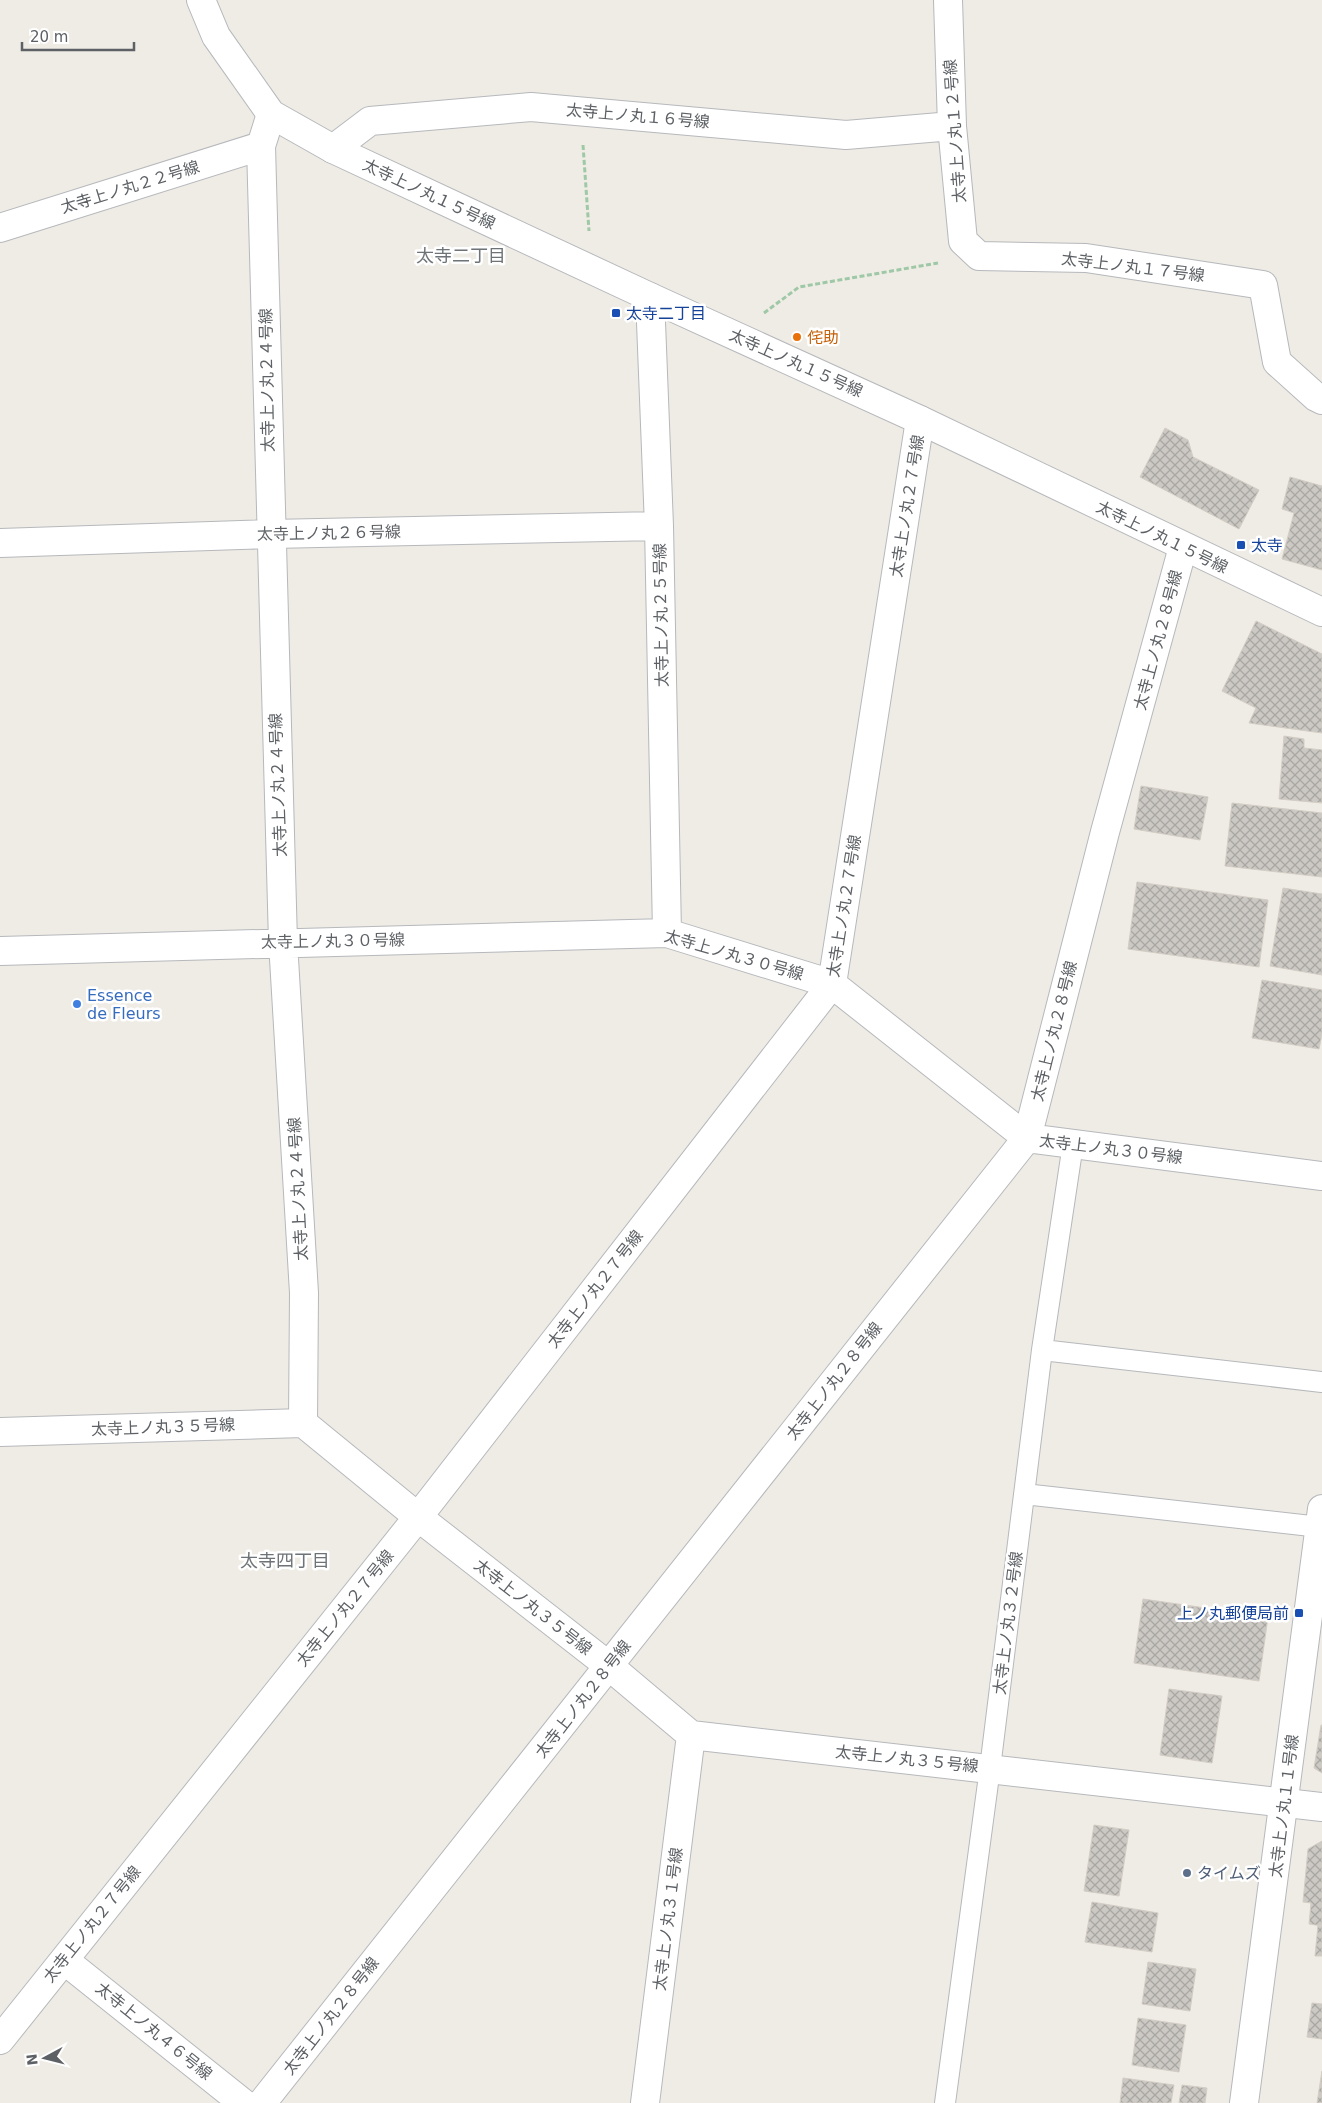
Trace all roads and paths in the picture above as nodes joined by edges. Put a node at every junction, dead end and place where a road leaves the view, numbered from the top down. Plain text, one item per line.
1 (200, 0) edge
2 (948, 0) edge
3 (580, 111) junction
4 (271, 114) junction
5 (952, 126) junction
6 (261, 146) junction
7 (333, 149) junction
8 (0, 228) edge
9 (979, 256) junction
10 (592, 270) junction
11 (650, 298) junction
12 (733, 335) junction
13 (1322, 400) edge
14 (920, 420) junction
15 (659, 526) junction
16 (271, 534) junction
17 (0, 543) edge
18 (1183, 547) junction
19 (1322, 612) edge
20 (667, 933) junction
21 (283, 942) junction
22 (0, 951) edge
23 (832, 984) junction
24 (1027, 1138) junction
25 (1073, 1144) junction
26 (1322, 1176) edge
27 (1042, 1350) junction
28 (1322, 1382) edge
29 (304, 1423) junction
30 (0, 1432) edge
31 (1024, 1494) junction
32 (418, 1517) junction
33 (1321, 1518) edge
34 (609, 1666) junction
35 (691, 1735) junction
36 (990, 1768) junction
37 (1285, 1802) junction
38 (1322, 1807) edge
39 (64, 1960) junction
40 (0, 2040) edge
41 (243, 2103) edge
42 (262, 2103) edge
43 (645, 2103) edge
44 (945, 2103) edge
45 (1244, 2103) edge

1 - 4 street
2 - 5 street, 太寺上ノ丸１２号線
3 - 5 street, 太寺上ノ丸１６号線
3 - 7 street, 太寺上ノ丸１６号線
3 - 10 path
4 - 6 street, 太寺上ノ丸２４号線
4 - 7 street, 太寺上ノ丸１５号線
5 - 9 street, 太寺上ノ丸１２号線
6 - 8 street, 太寺上ノ丸２２号線
6 - 16 street, 太寺上ノ丸２４号線
7 - 10 street, 太寺上ノ丸１５号線
9 - 12 path
9 - 13 street, 太寺上ノ丸１７号線
10 - 11 street, 太寺上ノ丸１５号線
11 - 12 street, 太寺上ノ丸１５号線
11 - 15 street, 太寺上ノ丸２５号線
12 - 14 street, 太寺上ノ丸１５号線
14 - 18 street, 太寺上ノ丸１５号線
14 - 23 street, 太寺上ノ丸２７号線
15 - 16 street, 太寺上ノ丸２６号線
15 - 20 street, 太寺上ノ丸２５号線
16 - 17 street, 太寺上ノ丸２６号線
16 - 21 street, 太寺上ノ丸２４号線
18 - 19 street, 太寺上ノ丸１５号線
18 - 24 street, 太寺上ノ丸２８号線
20 - 21 street, 太寺上ノ丸３０号線
20 - 23 street, 太寺上ノ丸３０号線
21 - 22 street, 太寺上ノ丸３０号線
21 - 29 street, 太寺上ノ丸２４号線
23 - 24 street, 太寺上ノ丸３０号線
23 - 32 street, 太寺上ノ丸２７号線
24 - 25 street, 太寺上ノ丸３０号線
24 - 34 street, 太寺上ノ丸２８号線
25 - 26 street, 太寺上ノ丸３０号線
25 - 27 lane, 太寺上ノ丸３２号線
27 - 28 lane
27 - 31 lane, 太寺上ノ丸３２号線
29 - 30 street, 太寺上ノ丸３５号線
29 - 32 street, 太寺上ノ丸３５号線
31 - 33 lane
31 - 36 lane, 太寺上ノ丸３２号線
32 - 34 street, 太寺上ノ丸３５号線
32 - 39 street, 太寺上ノ丸２７号線
33 - 37 street, 太寺上ノ丸１１号線
34 - 35 street, 太寺上ノ丸３５号線
34 - 42 street, 太寺上ノ丸２８号線
35 - 36 street, 太寺上ノ丸３５号線
35 - 43 street, 太寺上ノ丸３１号線
36 - 37 street, 太寺上ノ丸３５号線
36 - 44 lane, 太寺上ノ丸３２号線
37 - 38 street, 太寺上ノ丸３５号線
37 - 45 street, 太寺上ノ丸１１号線
39 - 40 street, 太寺上ノ丸２７号線
39 - 41 street, 太寺上ノ丸４６号線

